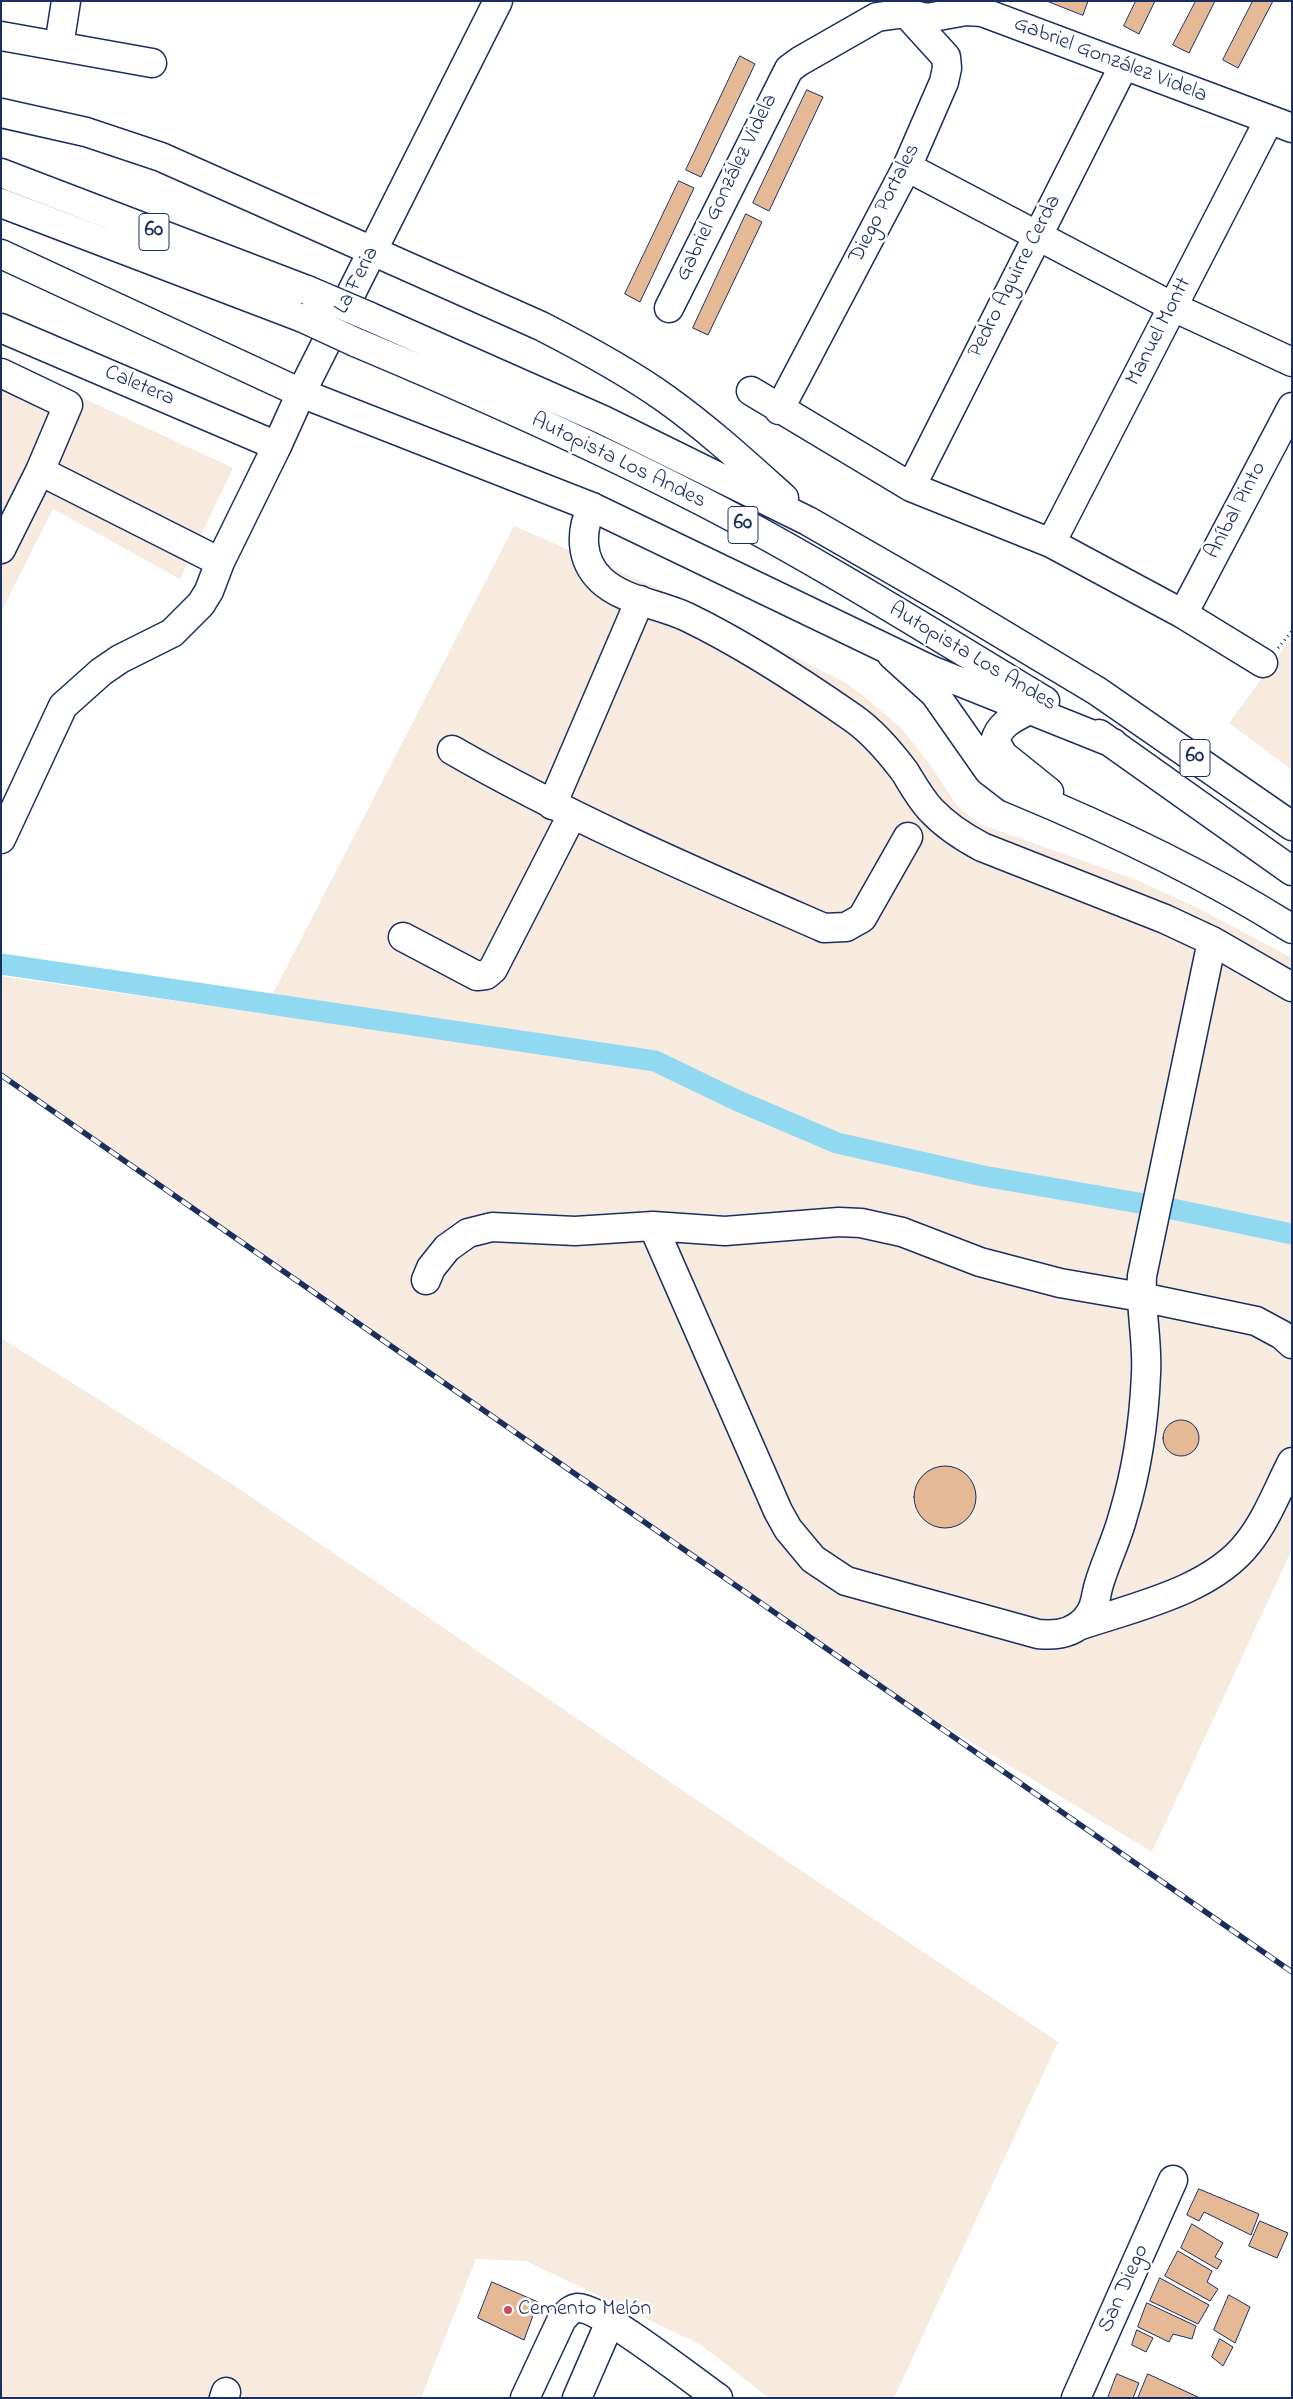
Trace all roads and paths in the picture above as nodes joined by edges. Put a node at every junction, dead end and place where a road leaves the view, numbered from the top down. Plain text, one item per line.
1 (66, 1) edge
2 (498, 1) edge
3 (906, 7) edge
4 (1, 36) edge
5 (59, 46) junction
6 (152, 63) dead end
7 (1123, 66) junction
8 (1, 113) edge
9 (1280, 124) edge
10 (907, 167) junction
11 (1, 173) edge
12 (1, 203) edge
13 (1037, 235) junction
14 (374, 252) junction
15 (1, 254) edge
16 (1173, 307) junction
17 (669, 308) dead end
18 (1, 328) edge
19 (1292, 362) edge
20 (1, 373) edge
21 (750, 391) dead end
22 (301, 393) junction
23 (1292, 407) edge
24 (779, 410) junction
25 (277, 446) junction
26 (40, 471) junction
27 (911, 487) junction
28 (592, 507) junction
29 (808, 521) junction
30 (1051, 543) junction
31 (1, 549) edge
32 (220, 562) junction
33 (640, 600) junction
34 (1183, 614) junction
35 (884, 647) junction
36 (1263, 663) dead end
37 (1029, 710) junction
38 (1113, 743) junction
39 (452, 750) dead end
40 (916, 792) junction
41 (562, 810) junction
42 (1096, 826) junction
43 (1292, 826) edge
44 (908, 836) junction
45 (963, 837) junction
46 (1, 839) edge
47 (1292, 871) edge
48 (1292, 929) edge
49 (403, 938) dead end
50 (1212, 941) junction
51 (1292, 987) edge
52 (653, 1226) junction
53 (426, 1280) dead end
54 (1141, 1297) junction
55 (1292, 1344) edge
56 (1292, 1462) edge
57 (1078, 1626) junction
58 (1173, 2180) dead end
59 (610, 2322) junction
60 (525, 2398) edge
61 (577, 2398) edge
62 (718, 2398) edge
63 (1076, 2398) edge

1 - 5 main road
2 - 14 main road, La Feria
3 - 7 main road, Gabriel González Videla
3 - 10 main road, Diego Portales
3 - 17 main road, Gabriel González Videla
4 - 5 main road
5 - 6 main road
7 - 9 main road, Gabriel González Videla
7 - 13 main road, Pedro Aguirre Cerda
8 - 14 main road
9 - 16 main road, Manuel Montt
10 - 13 main road
10 - 24 main road, Diego Portales
11 - 29 main road, Autopista Los Andes / 60, bridge
12 - 38 main road, Autopista Los Andes / 60, bridge
13 - 16 main road
13 - 27 main road, Pedro Aguirre Cerda
14 - 22 main road, La Feria
14 - 29 main road
15 - 22 main road
16 - 19 main road
16 - 30 main road, Manuel Montt
18 - 25 main road, Caletera
20 - 26 main road
21 - 24 main road
22 - 25 main road, La Feria
22 - 28 main road
23 - 34 main road, Aníbal Pinto
24 - 27 main road
25 - 32 main road, La Feria
26 - 31 main road
26 - 32 main road
27 - 30 main road
28 - 33 main road
28 - 35 main road
29 - 43 main road, Autopista Los Andes / 60
30 - 34 main road
32 - 46 main road, La Feria
33 - 40 main road
33 - 41 main road
34 - 36 main road
35 - 37 main road
35 - 42 main road
37 - 38 main road
37 - 42 main road
38 - 47 main road, Autopista Los Andes / 60
39 - 41 main road
40 - 44 main road
40 - 45 main road
41 - 44 main road
41 - 49 main road
42 - 48 main road
44 - 45 main road
45 - 50 main road
50 - 51 main road
50 - 54 main road
52 - 53 main road
52 - 54 main road
52 - 57 main road
54 - 55 main road
54 - 57 main road
56 - 57 main road
58 - 63 main road, San Diego
59 - 60 main road
59 - 61 main road
59 - 62 main road

